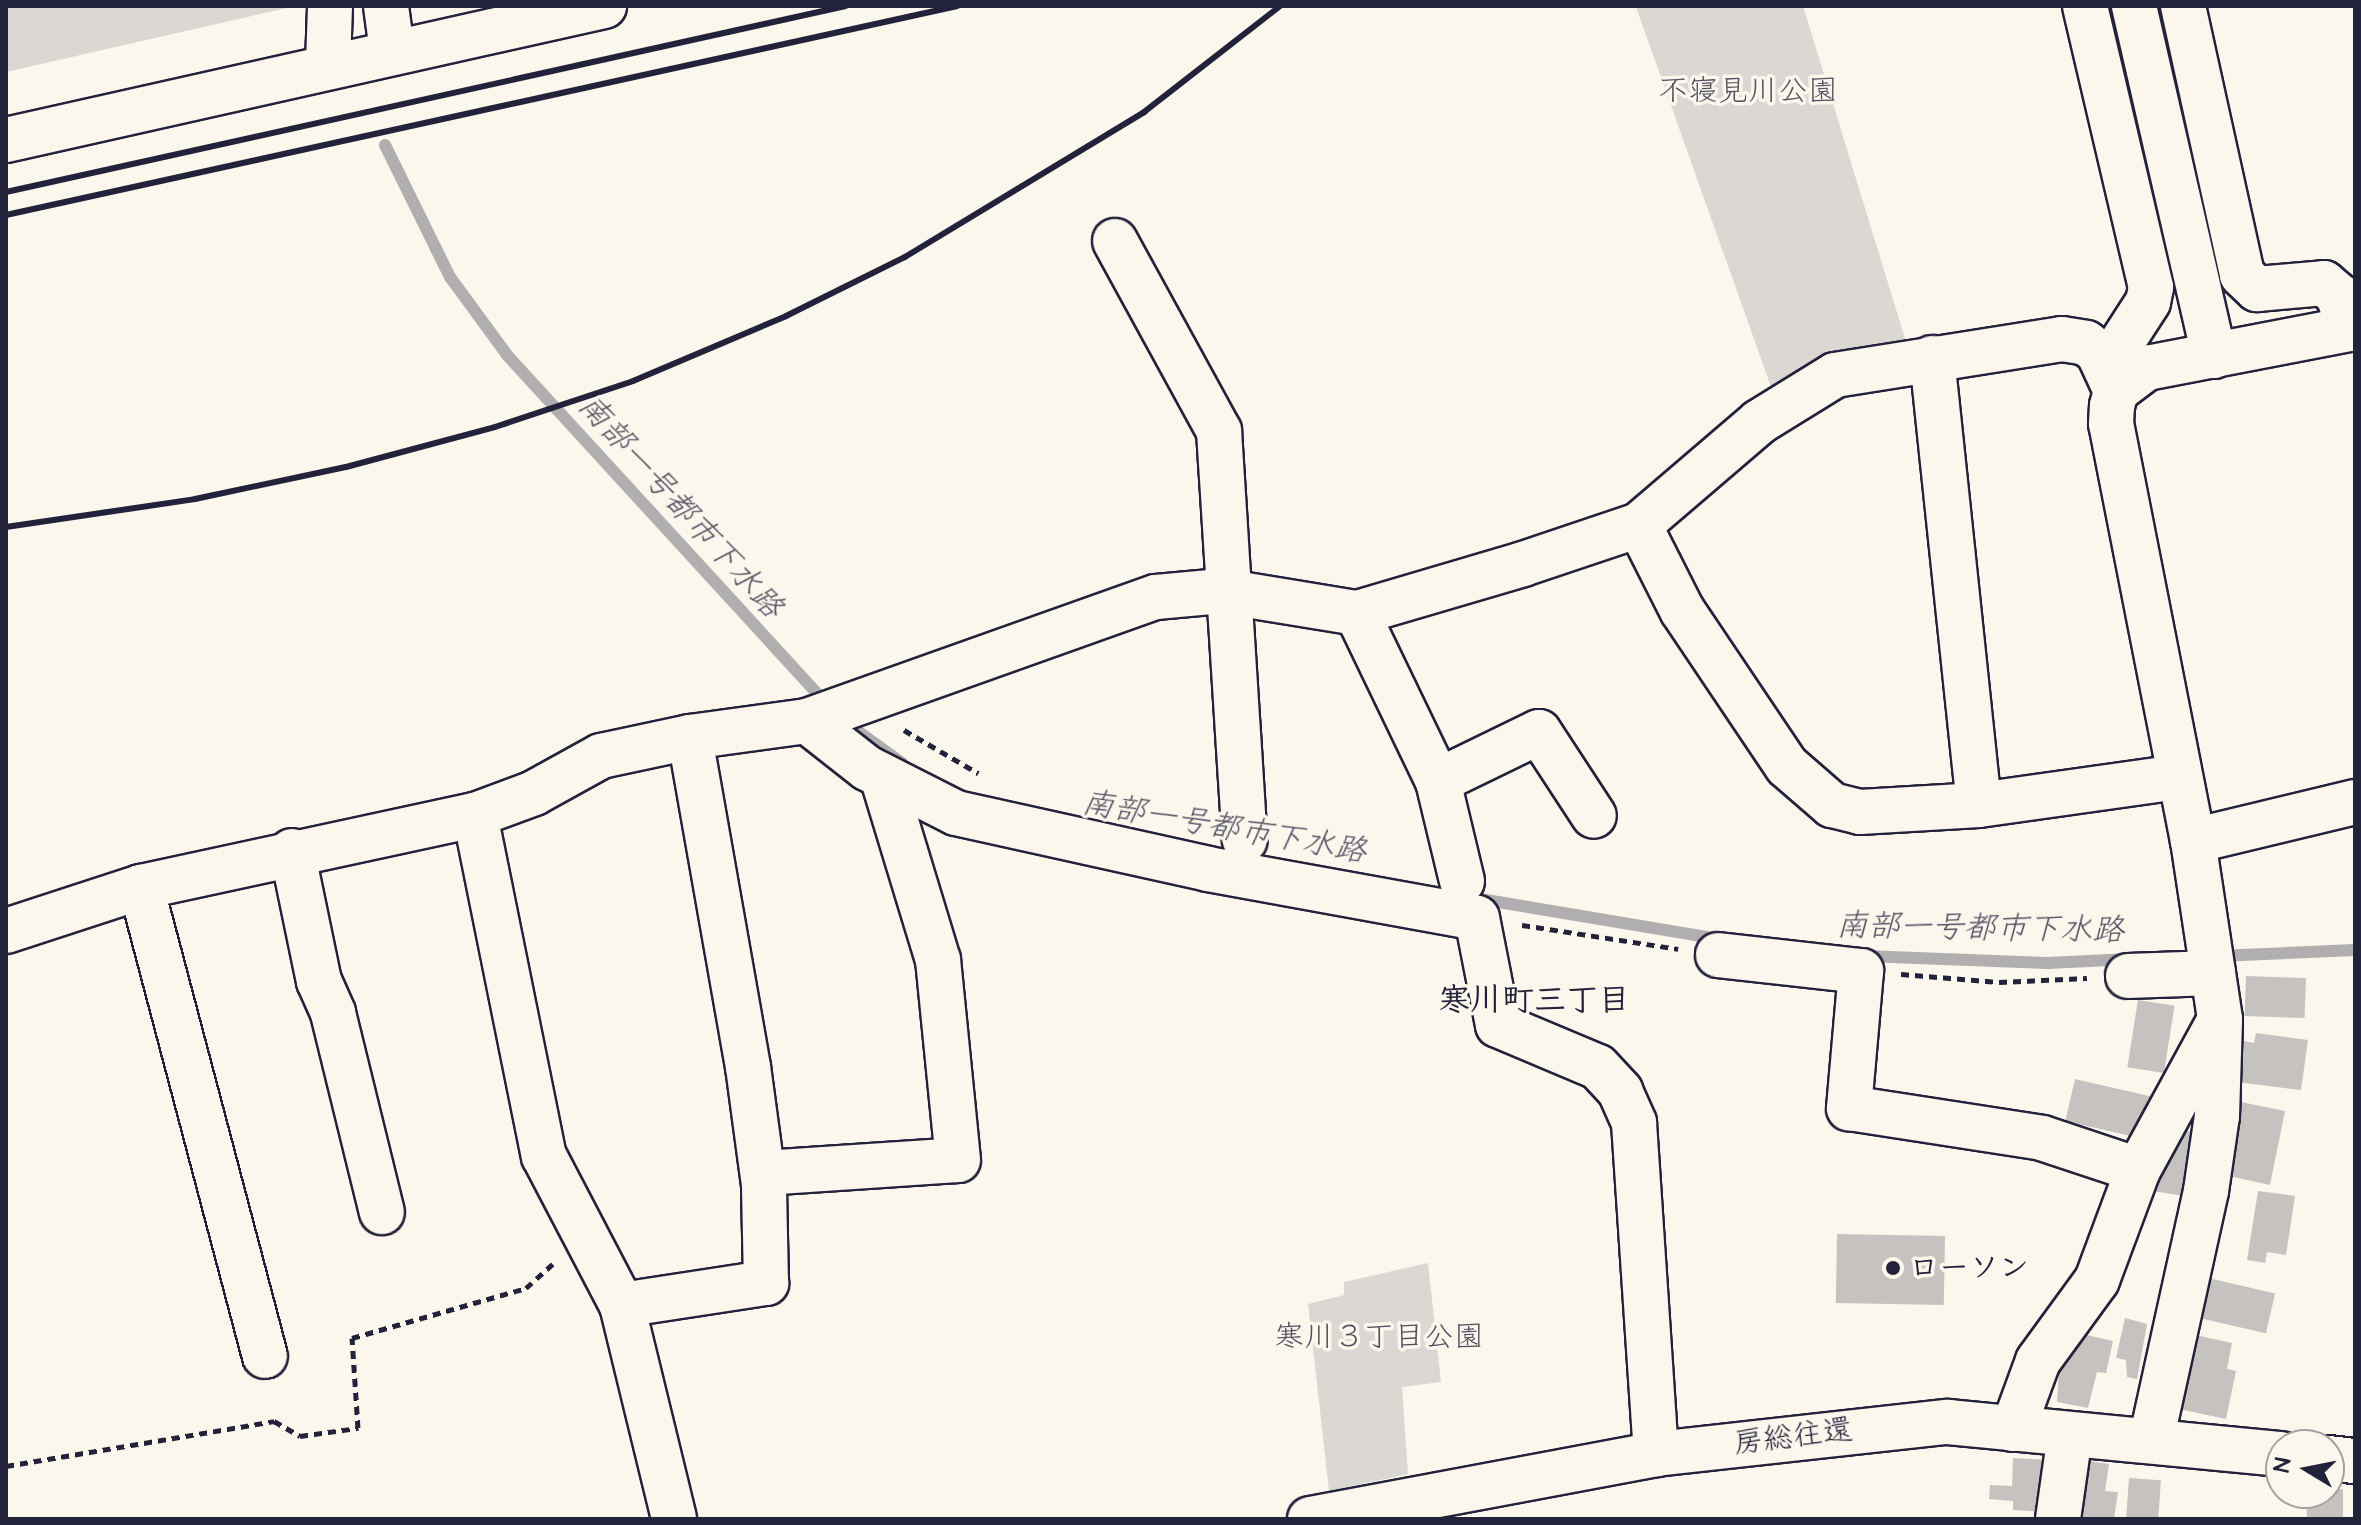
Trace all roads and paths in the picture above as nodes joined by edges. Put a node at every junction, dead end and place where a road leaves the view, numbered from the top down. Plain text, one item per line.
1 (330, 6) edge
2 (386, 6) edge
3 (604, 6) edge
4 (2085, 6) edge
5 (2134, 6) edge
6 (2183, 6) edge
7 (392, 51) junction
8 (328, 64) junction
9 (6, 140) edge
10 (1115, 241) dead end
11 (2353, 328) edge
12 (2214, 356) junction
13 (1932, 358) junction
14 (2114, 408) junction
15 (1639, 525) junction
16 (1230, 592) junction
17 (1357, 613) junction
18 (825, 715) junction
19 (690, 737) junction
20 (882, 776) junction
21 (2178, 777) junction
22 (1438, 781) junction
23 (2355, 802) edge
24 (1979, 805) junction
25 (475, 815) junction
26 (1594, 816) dead end
27 (1245, 840) dead end
28 (2193, 841) junction
29 (292, 851) junction
30 (141, 887) junction
31 (1470, 900) junction
32 (6, 931) edge
33 (1718, 955) joint
34 (2211, 961) junction
35 (1861, 971) junction
36 (2128, 976) joint
37 (2220, 1019) junction
38 (2138, 1170) junction
39 (763, 1173) junction
40 (572, 1203) junction
41 (382, 1212) dead end
42 (622, 1305) junction
43 (265, 1356) dead end
44 (2013, 1429) junction
45 (2070, 1435) junction
46 (2151, 1441) junction
47 (2265, 1452) edge
48 (1656, 1454) junction
49 (6, 1466) edge
50 (674, 1519) edge
51 (1310, 1519) edge
52 (2058, 1519) edge

1 - 8 street
2 - 7 street
3 - 7 street
4 - 14 street
5 - 12 street
6 - 11 street
7 - 8 street
8 - 9 street
10 - 16 street
11 - 12 street
12 - 14 street
13 - 14 street
13 - 15 street
13 - 24 street
14 - 21 street
15 - 17 street
15 - 24 street
16 - 17 street
16 - 18 street
16 - 27 street
17 - 22 street
18 - 19 street
18 - 20 street
19 - 25 street
19 - 39 street
20 - 31 street
20 - 39 street
21 - 24 street
21 - 28 street
22 - 26 street
22 - 31 street
23 - 28 street
25 - 29 street
25 - 40 street
28 - 34 street
29 - 30 street
29 - 41 street
30 - 32 street
30 - 43 street
31 - 33 path
31 - 48 street
33 - 35 street
34 - 36 street
34 - 37 street
35 - 36 path
35 - 38 street
37 - 38 street
37 - 46 street
38 - 44 street
39 - 42 street
40 - 42 street
40 - 49 path
42 - 50 street
44 - 45 street, 房総往還
44 - 48 street, 房総往還
45 - 46 street, 房総往還
45 - 52 street
46 - 47 street, 房総往還
48 - 51 street, 房総往還

